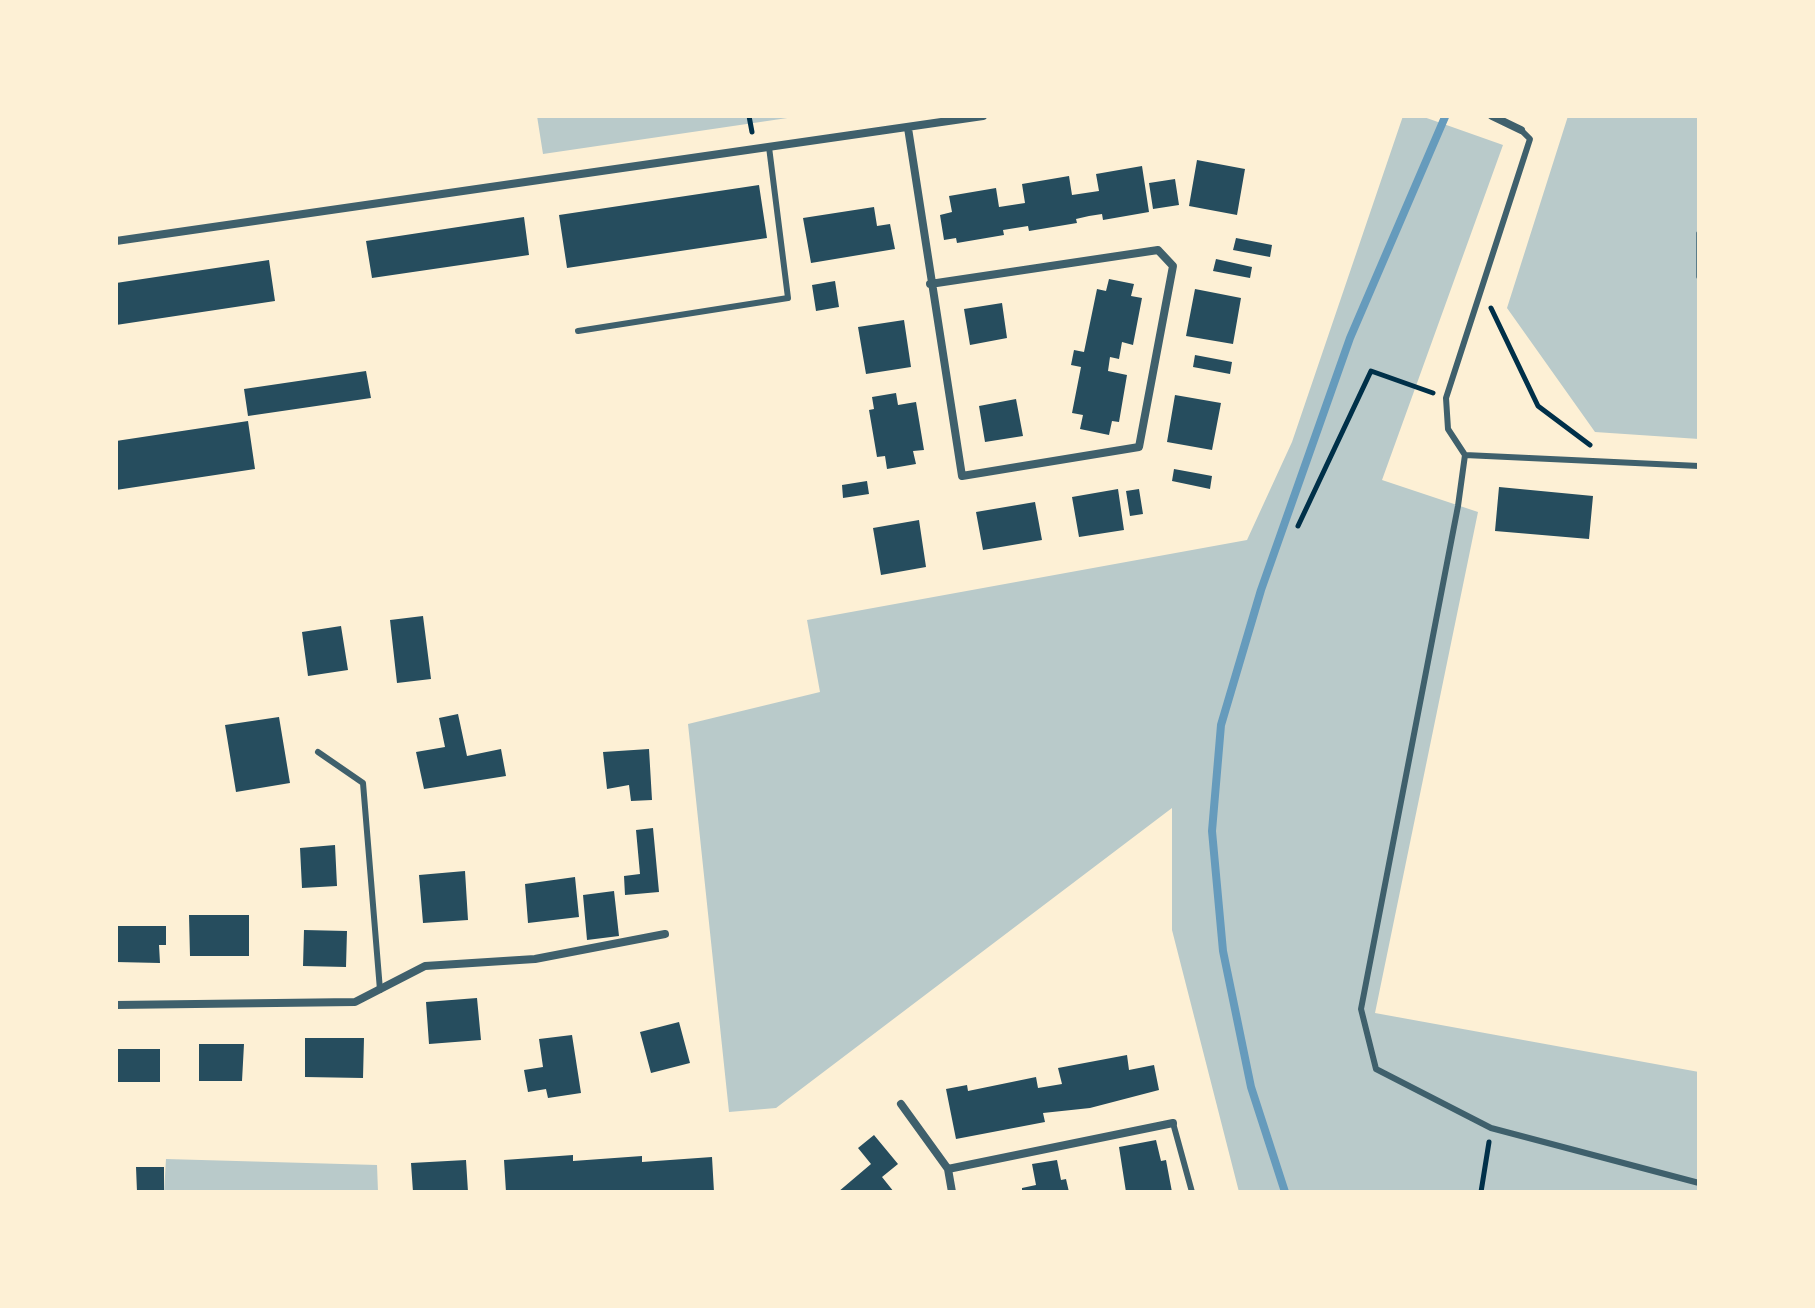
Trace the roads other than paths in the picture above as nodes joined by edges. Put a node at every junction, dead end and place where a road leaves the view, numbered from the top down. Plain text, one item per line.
1 (983, 116) edge
2 (1492, 116) edge
3 (908, 128) junction
4 (1521, 130) joint
5 (769, 147) junction
6 (116, 241) edge
7 (930, 284) junction
8 (578, 331) dead end
9 (1465, 455) junction
10 (1699, 466) edge
11 (318, 752) dead end
12 (665, 934) dead end
13 (380, 990) junction
14 (116, 1005) edge
15 (901, 1104) dead end
16 (1173, 1123) joint
17 (948, 1169) junction
18 (1699, 1183) edge
19 (952, 1192) edge
20 (1192, 1192) edge

1 - 3 street
2 - 4 street
3 - 5 street
3 - 7 street
4 - 9 lane
5 - 6 street
5 - 8 lane
7 - 7 street
9 - 10 lane
9 - 18 lane
11 - 13 lane
12 - 13 street
13 - 14 street
15 - 17 street
16 - 17 street
16 - 20 lane
17 - 19 street

